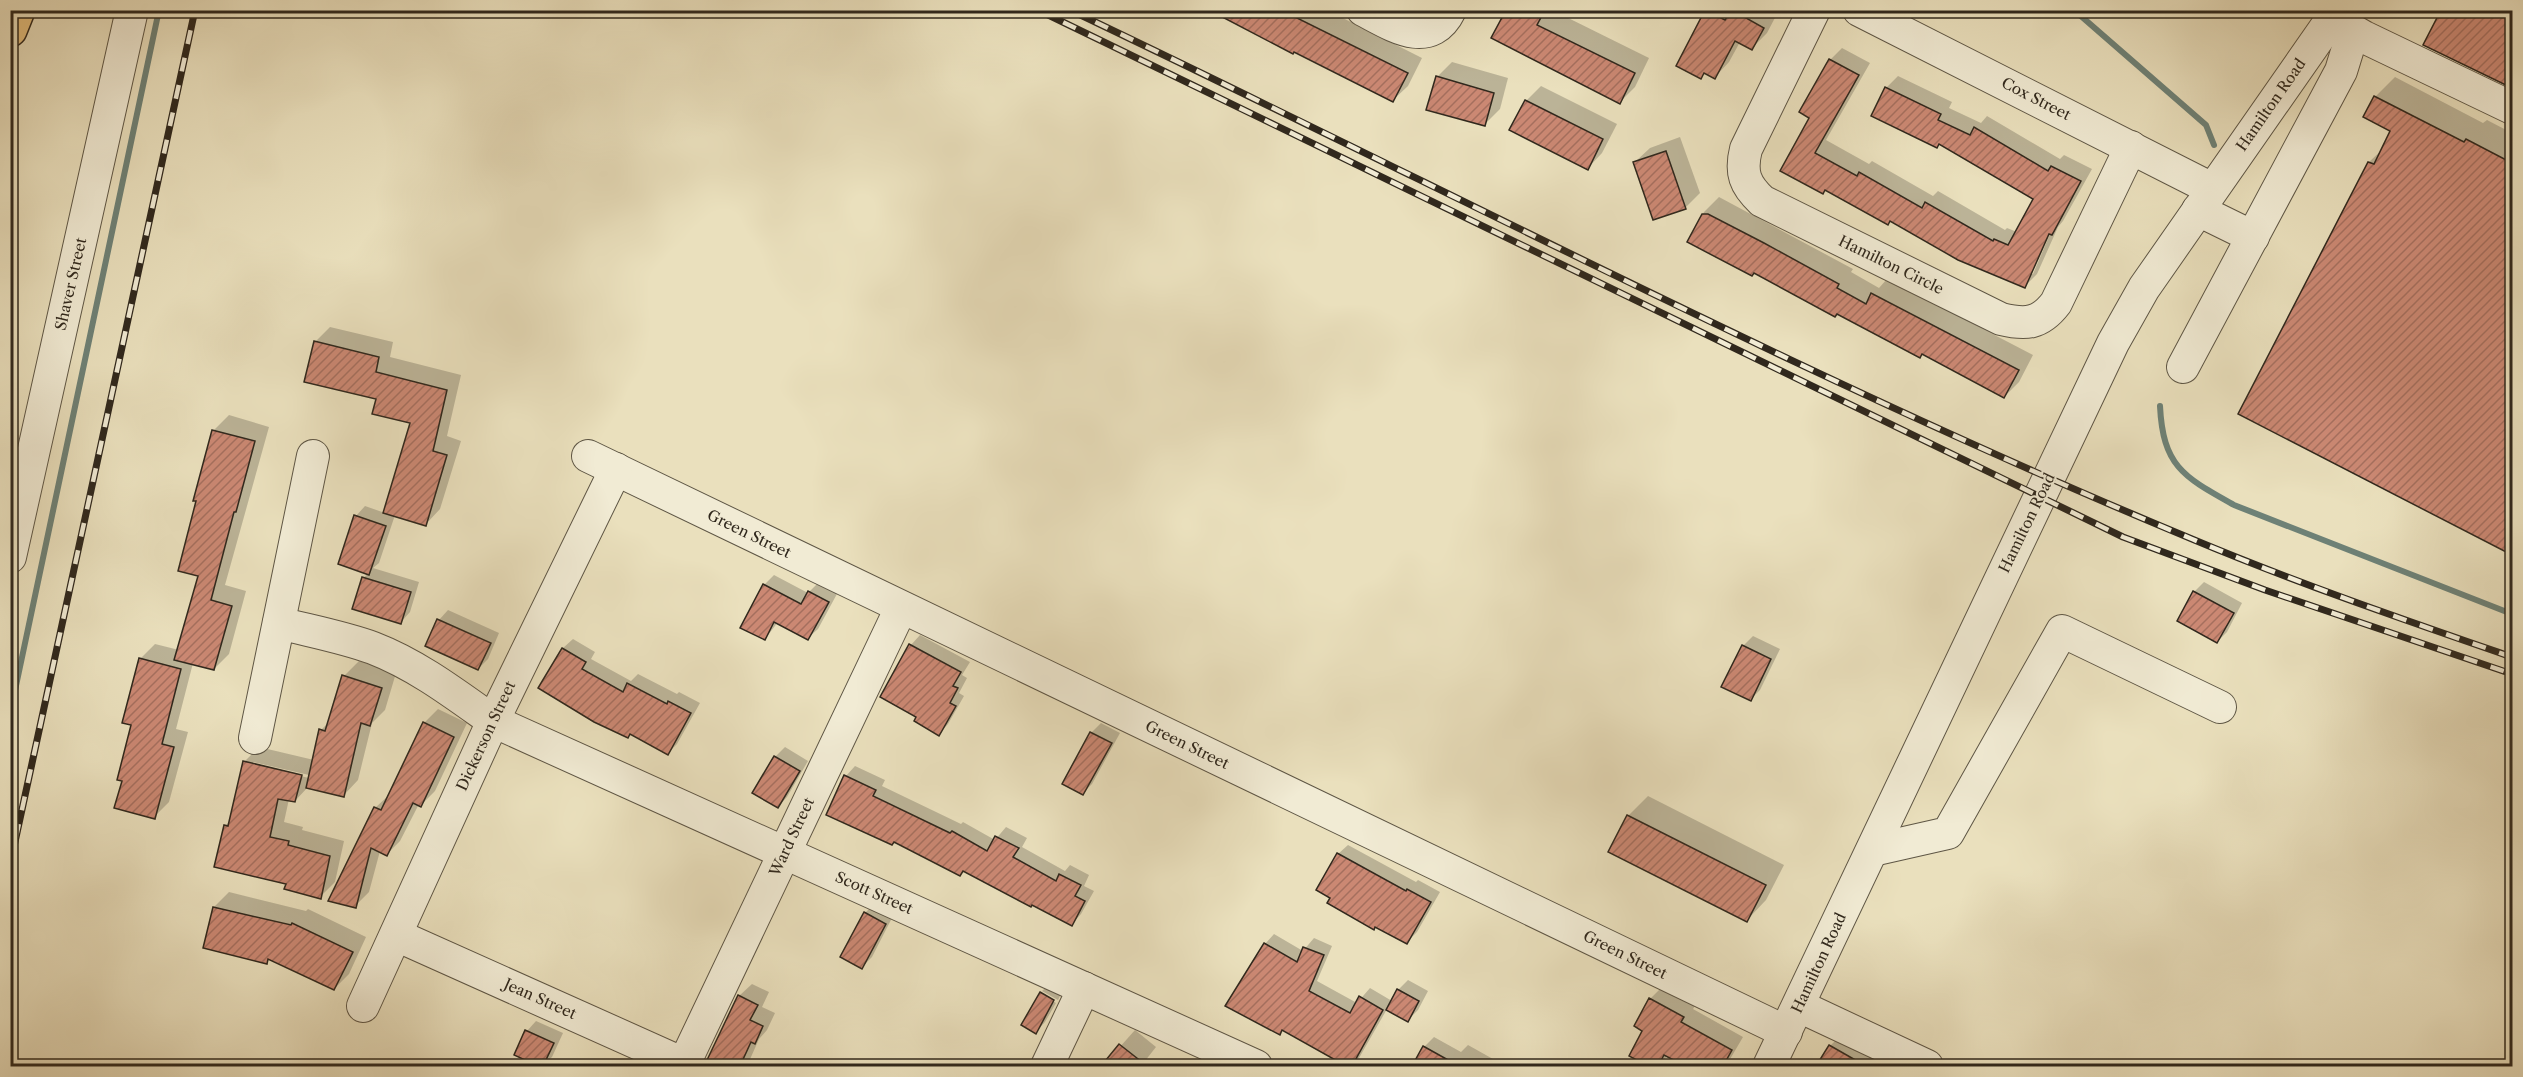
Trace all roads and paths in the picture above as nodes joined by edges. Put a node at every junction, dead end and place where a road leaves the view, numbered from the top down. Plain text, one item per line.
1 (18, 10) edge
2 (132, 10) edge
3 (1363, 10) edge
4 (1450, 10) edge
5 (1814, 10) edge
6 (1859, 10) edge
7 (2341, 16) edge
8 (10, 30) edge
9 (2271, 105) junction
10 (2512, 108) edge
11 (2310, 130) junction
12 (2131, 147) junction
13 (2205, 200) junction
14 (2253, 237) junction
15 (2183, 367) dead end
16 (313, 456) dead end
17 (588, 456) dead end
18 (616, 469) junction
19 (10, 557) edge
20 (901, 608) junction
21 (279, 623) junction
22 (2220, 707) dead end
23 (493, 721) junction
24 (255, 738) dead end
25 (1873, 850) junction
26 (785, 853) junction
27 (396, 935) junction
28 (1084, 988) junction
29 (363, 1006) dead end
30 (1793, 1019) junction
31 (683, 1065) edge
32 (1047, 1066) edge
33 (1256, 1066) edge
34 (1769, 1066) edge
35 (1927, 1066) edge

1 - 8 main road
2 - 19 street, Shaver Street
3 - 4 street
5 - 12 street, Hamilton Circle
6 - 12 street, Cox Street
7 - 9 street, Hamilton Road
7 - 10 street
7 - 11 street
9 - 11 street
9 - 13 street, Hamilton Road
11 - 14 street
12 - 13 street, Cox Street
13 - 14 street, Cox Street
13 - 25 street, Hamilton Road
14 - 15 street
16 - 21 street
17 - 18 street, Green Street
18 - 20 street, Green Street
18 - 23 street, Dickerson Street
20 - 26 street, Ward Street
20 - 30 street, Green Street
21 - 23 street, Scott Street
21 - 24 street
22 - 25 street
23 - 26 street, Scott Street
23 - 27 street, Dickerson Street
25 - 30 street, Hamilton Road
26 - 28 street, Scott Street
26 - 31 street, Ward Street
27 - 29 street, Dickerson Street
27 - 31 street, Jean Street
28 - 32 street
28 - 33 street, Scott Street
30 - 34 street, Hamilton Road
30 - 35 street, Green Street

